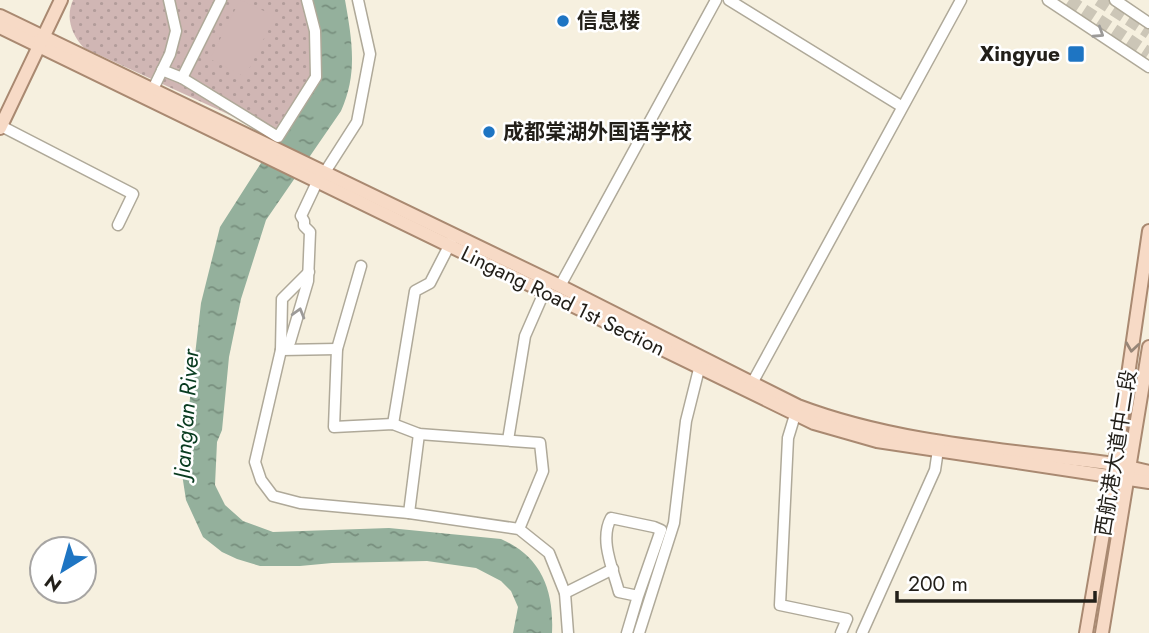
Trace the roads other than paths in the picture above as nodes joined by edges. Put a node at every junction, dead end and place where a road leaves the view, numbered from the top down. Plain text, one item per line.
1 (61, 0) edge
2 (169, 0) edge
3 (221, 0) edge
4 (307, 0) edge
5 (358, 0) edge
6 (716, 0) edge
7 (729, 0) edge
8 (961, 0) edge
9 (1048, 0) edge
10 (1115, 0) edge
11 (0, 16) edge
12 (1149, 23) edge
13 (0, 27) edge
14 (40, 41) junction
15 (1149, 66) edge
16 (162, 71) junction
17 (182, 78) junction
18 (153, 89) junction
19 (901, 106) junction
20 (0, 127) edge
21 (265, 148) junction
22 (322, 176) junction
23 (118, 225) dead end
24 (1149, 231) edge
25 (452, 240) junction
26 (361, 266) dead end
27 (309, 272) junction
28 (552, 286) junction
29 (1149, 347) edge
30 (337, 349) junction
31 (281, 350) junction
32 (699, 369) junction
33 (750, 387) junction
34 (795, 415) junction
35 (393, 424) junction
36 (419, 435) junction
37 (508, 440) junction
38 (939, 446) junction
39 (1149, 470) edge
40 (1121, 471) junction
41 (1149, 482) edge
42 (1149, 488) edge
43 (409, 513) junction
44 (519, 529) junction
45 (613, 569) junction
46 (565, 593) junction
47 (638, 596) junction
48 (568, 633) edge
49 (627, 633) edge
50 (639, 633) edge
51 (841, 633) edge
52 (862, 633) edge
53 (1086, 633) edge
54 (1102, 633) edge

1 - 14 main road
2 - 16 street
3 - 17 street
4 - 17 street
5 - 22 street
6 - 28 street
7 - 19 street
8 - 19 street
9 -> 15 street
10 - 12 street
11 - 14 main road
13 - 14 main road
14 - 18 main road, Lingang Road 1st Section
14 - 20 main road
14 - 21 main road, Lingang Road 1st Section
16 - 17 street
16 - 18 street
18 - 21 main road, Lingang Road 1st Section
19 - 33 street
20 - 23 street
21 - 22 main road, Lingang Road 1st Section
22 - 25 main road, Lingang Road 1st Section
22 - 27 street
24 -> 40 main road, 西航港大道中二段
25 - 28 main road, Lingang Road 1st Section
25 - 35 street
26 - 30 street
31 -> 27 street
27 - 31 street
28 - 32 main road, Lingang Road 1st Section
28 - 33 main road, Lingang Road 1st Section
28 - 37 street
29 - 40 main road
30 - 31 street
30 - 35 street
31 - 43 street
32 - 33 main road, Lingang Road 1st Section
32 - 50 street
33 - 34 main road, Lingang Road 1st Section
33 - 38 main road, Lingang Road 1st Section
34 - 38 main road, Lingang Road 1st Section
34 - 51 street
35 - 36 street
36 - 37 street
36 - 43 street
37 - 44 street
38 - 40 main road, Lingang Road 1st Section
38 - 52 street
39 - 40 main road
40 - 41 main road
40 - 42 street
40 - 53 main road, 西航港大道中二段
40 - 54 main road
43 - 44 street
44 - 46 street
45 - 46 street
45 - 47 street
45 - 47 street
46 - 48 street
47 - 49 street

